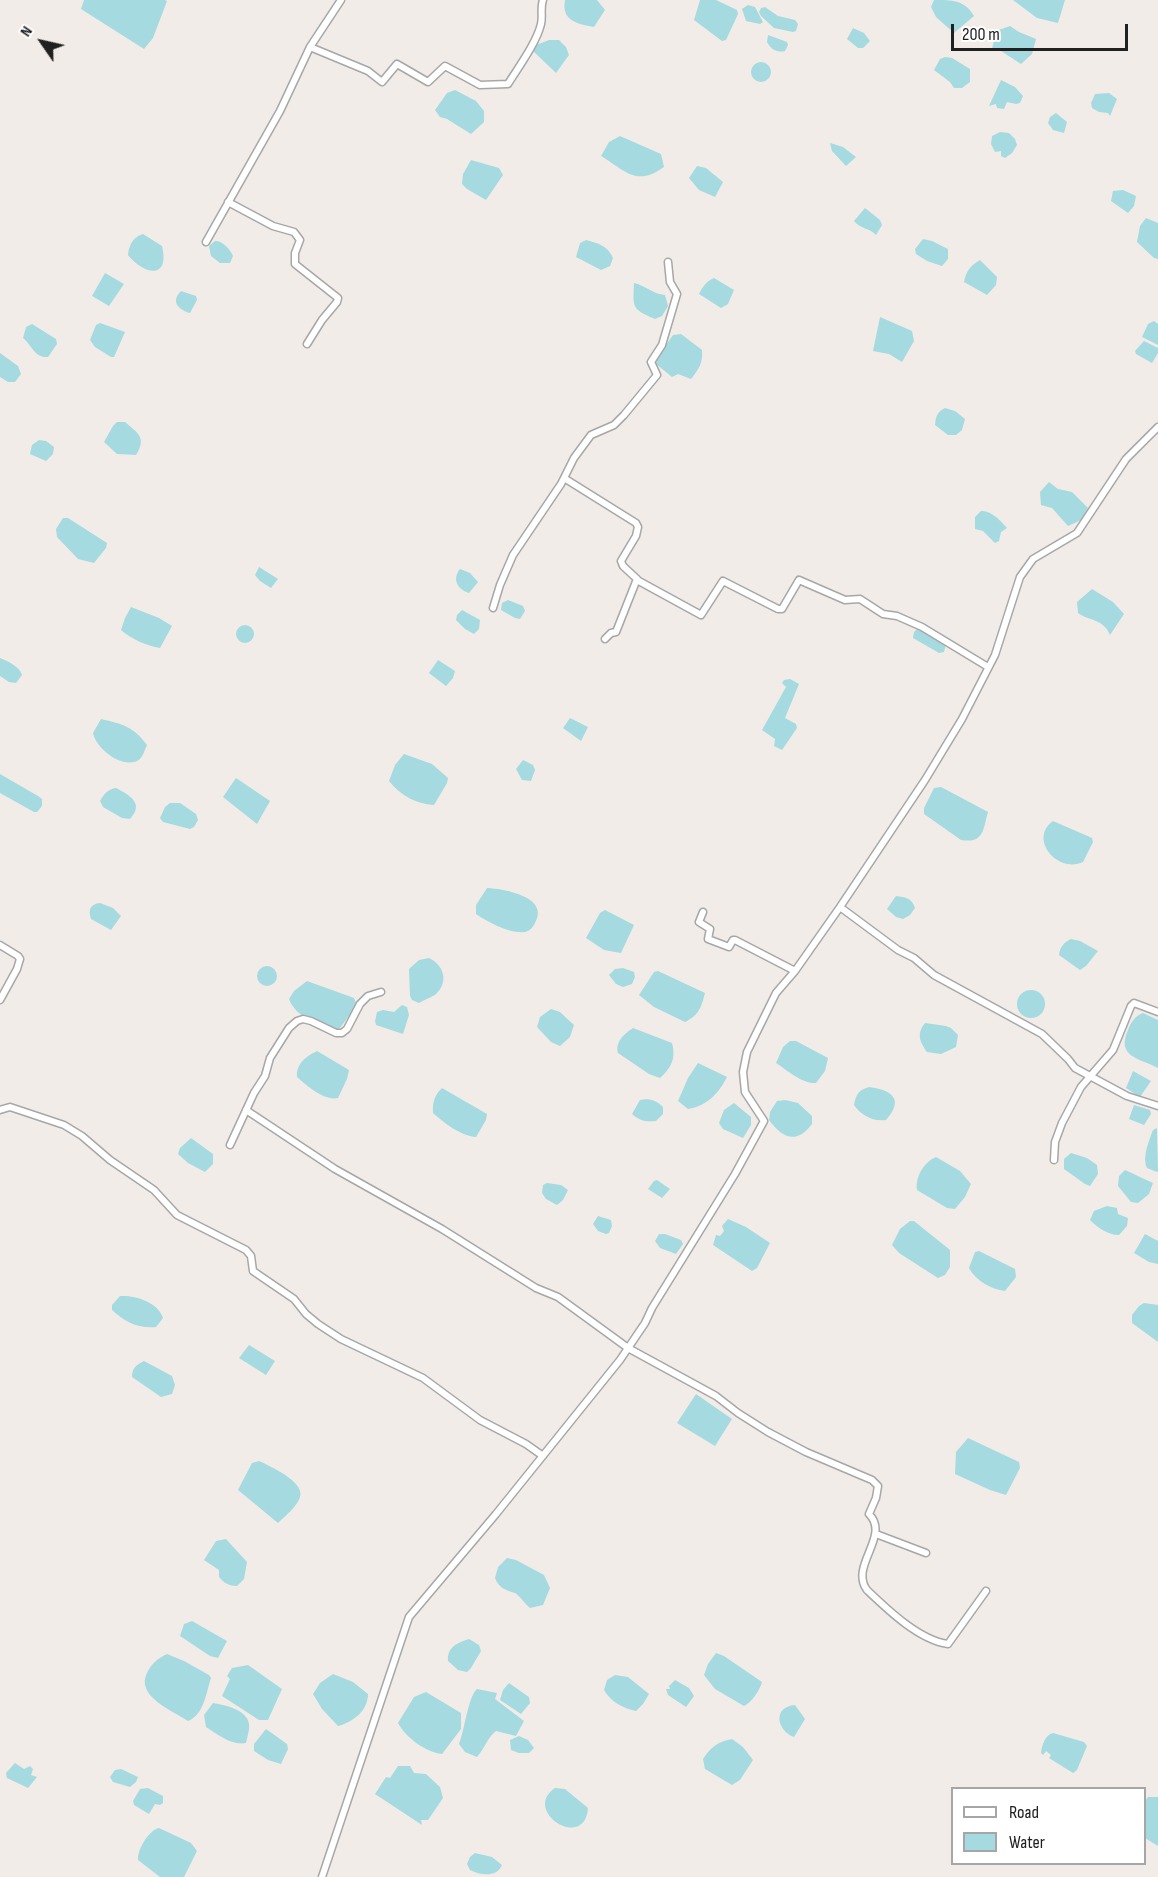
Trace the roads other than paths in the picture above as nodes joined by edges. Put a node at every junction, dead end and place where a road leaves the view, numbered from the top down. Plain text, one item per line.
1 (342, 0) edge
2 (543, 0) edge
3 (310, 47) junction
4 (228, 202) junction
5 (206, 242) dead end
6 (668, 262) dead end
7 (307, 344) dead end
8 (1158, 427) edge
9 (564, 478) junction
10 (637, 580) junction
11 (493, 608) dead end
12 (605, 639) dead end
13 (988, 668) junction
14 (840, 907) junction
15 (703, 912) dead end
16 (0, 945) edge
17 (795, 971) junction
18 (381, 992) dead end
19 (0, 1000) edge
20 (1158, 1012) edge
21 (1089, 1077) junction
22 (1158, 1106) edge
23 (0, 1110) edge
24 (246, 1110) junction
25 (230, 1145) dead end
26 (1053, 1160) dead end
27 (628, 1348) junction
28 (543, 1456) junction
29 (876, 1534) junction
30 (926, 1553) dead end
31 (986, 1591) dead end
32 (322, 1877) edge

1 - 3 street
2 - 3 street
3 - 4 street
4 - 5 street
4 - 7 street
6 - 9 street
8 - 13 street
9 - 10 street
9 - 11 street
10 - 12 street
10 - 13 street
13 - 14 street
14 - 17 street
14 - 21 street
15 - 17 street
16 - 19 street
17 - 27 street
18 - 24 street
20 - 21 street
21 - 22 street
21 - 26 street
23 - 28 street
24 - 25 street
24 - 27 street
27 - 28 street
27 - 29 street
28 - 32 street
29 - 30 street
29 - 31 street

